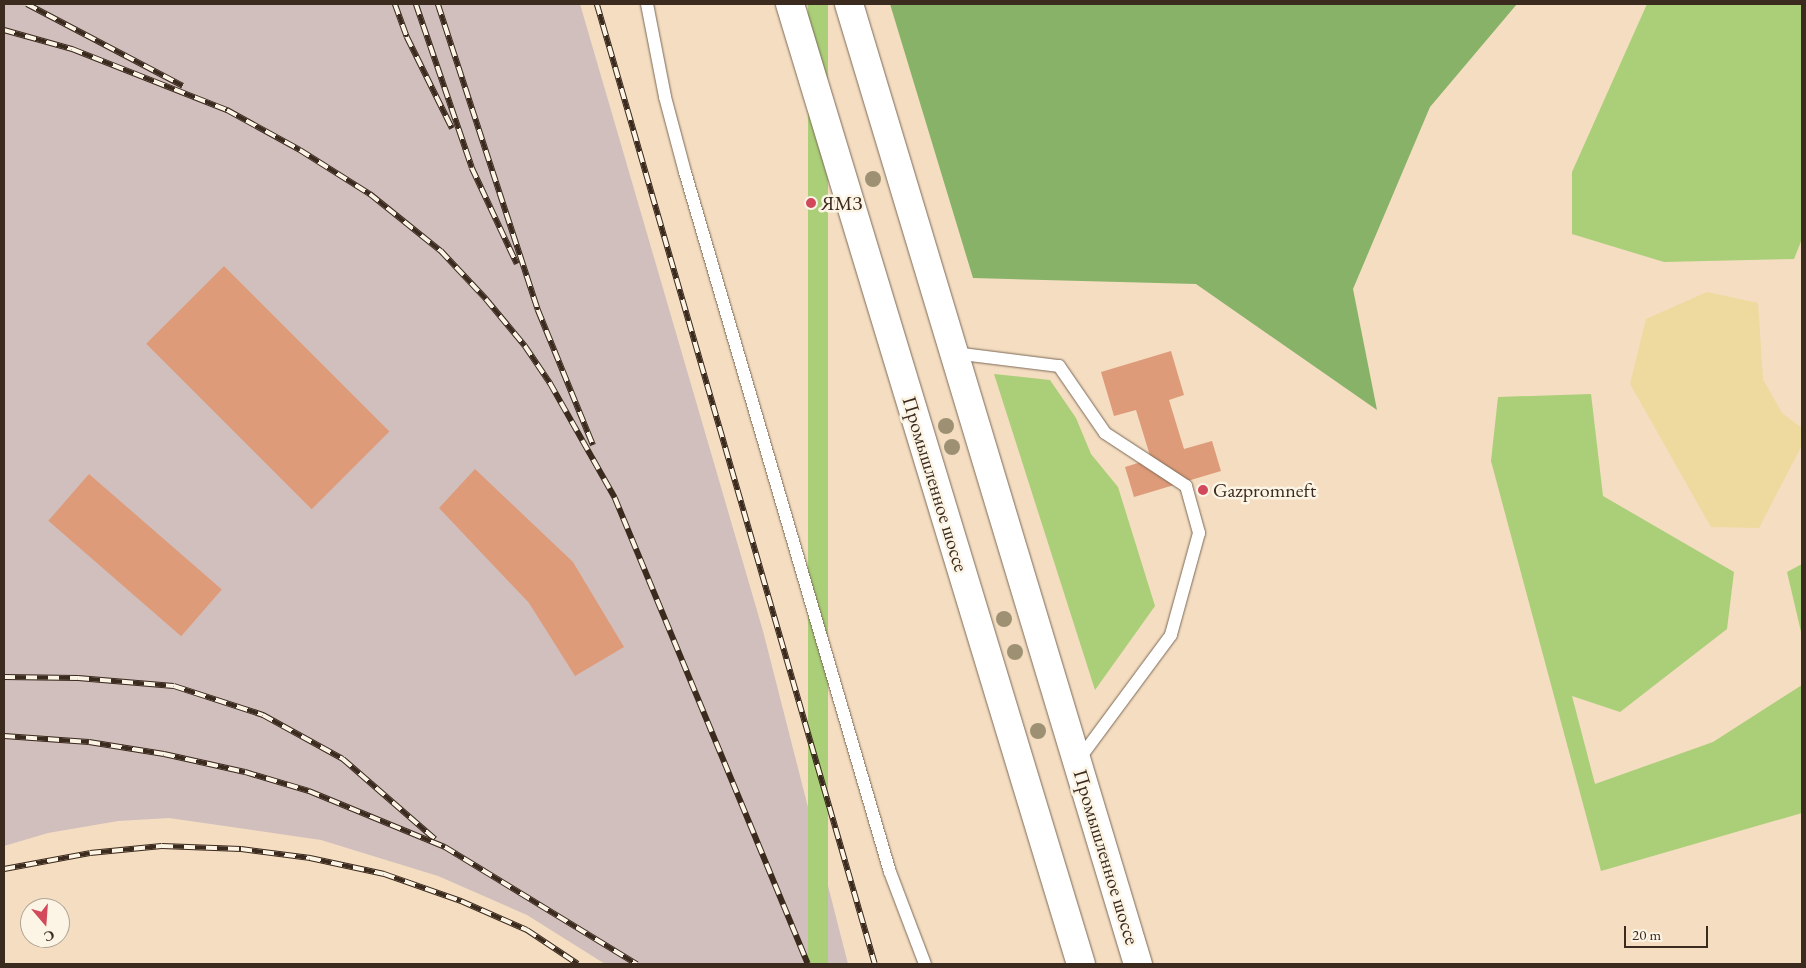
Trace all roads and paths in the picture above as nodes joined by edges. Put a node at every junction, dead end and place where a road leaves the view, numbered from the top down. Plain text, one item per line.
1 (646, 4) edge
2 (790, 4) edge
3 (849, 4) edge
4 (954, 353) junction
5 (1077, 762) junction
6 (925, 964) edge
7 (1081, 964) edge
8 (1138, 964) edge

1 - 6 lane
2 - 7 main road, Промышленное шоссе
3 - 4 main road, Промышленное шоссе
4 - 5 main road, Промышленное шоссе
4 - 5 lane
5 - 8 main road, Промышленное шоссе

